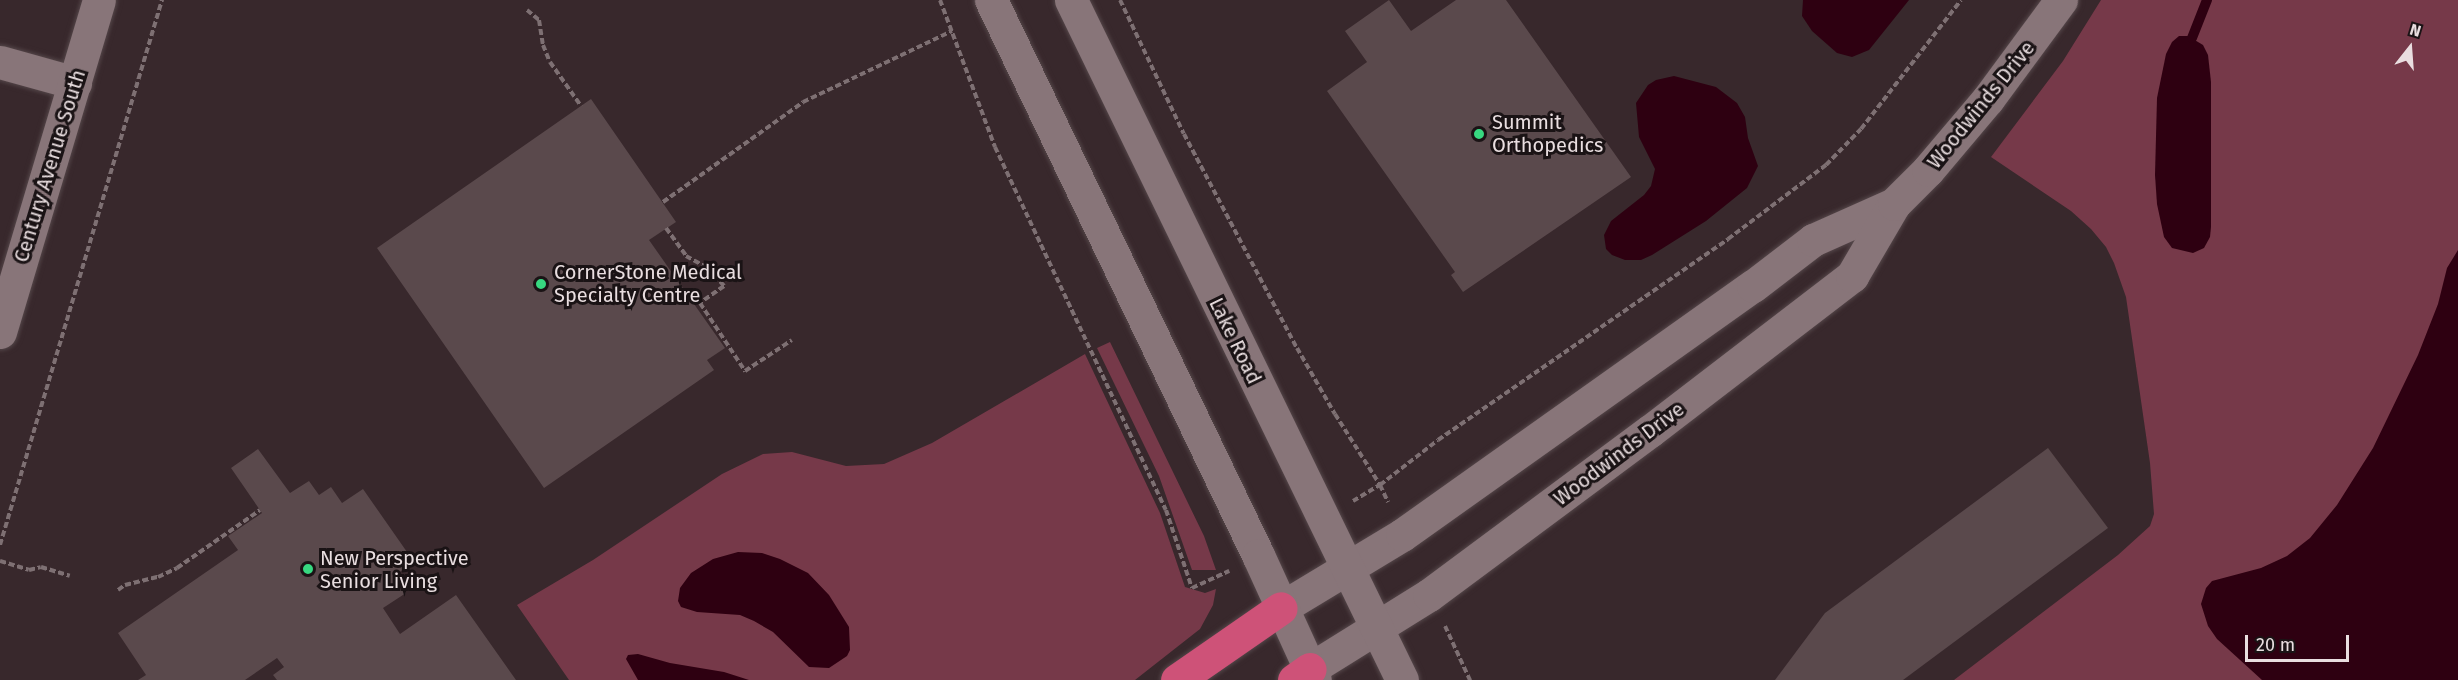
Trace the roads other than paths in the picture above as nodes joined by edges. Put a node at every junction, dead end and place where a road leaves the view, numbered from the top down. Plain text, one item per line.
1 (99, 0) edge
2 (991, 0) edge
3 (1071, 0) edge
4 (2061, 0) edge
5 (0, 62) edge
6 (75, 83) junction
7 (1894, 204) junction
8 (0, 332) edge
9 (1346, 568) junction
10 (1281, 608) junction
11 (1377, 627) junction
12 (1306, 676) edge
13 (1177, 680) edge
14 (1402, 680) edge

1 - 6 street, Century Avenue South
2 - 10 street
3 - 9 street, Lake Road
4 - 7 street, Woodwinds Drive
5 - 6 street
6 - 8 street, Century Avenue South
7 - 9 street, Woodwinds Drive
7 - 11 street, Woodwinds Drive
9 - 10 street, Woodwinds Drive
9 - 11 street, Lake Road
10 - 12 street
10 - 13 highway
11 - 12 street, Woodwinds Drive
11 - 14 street, Lake Road

